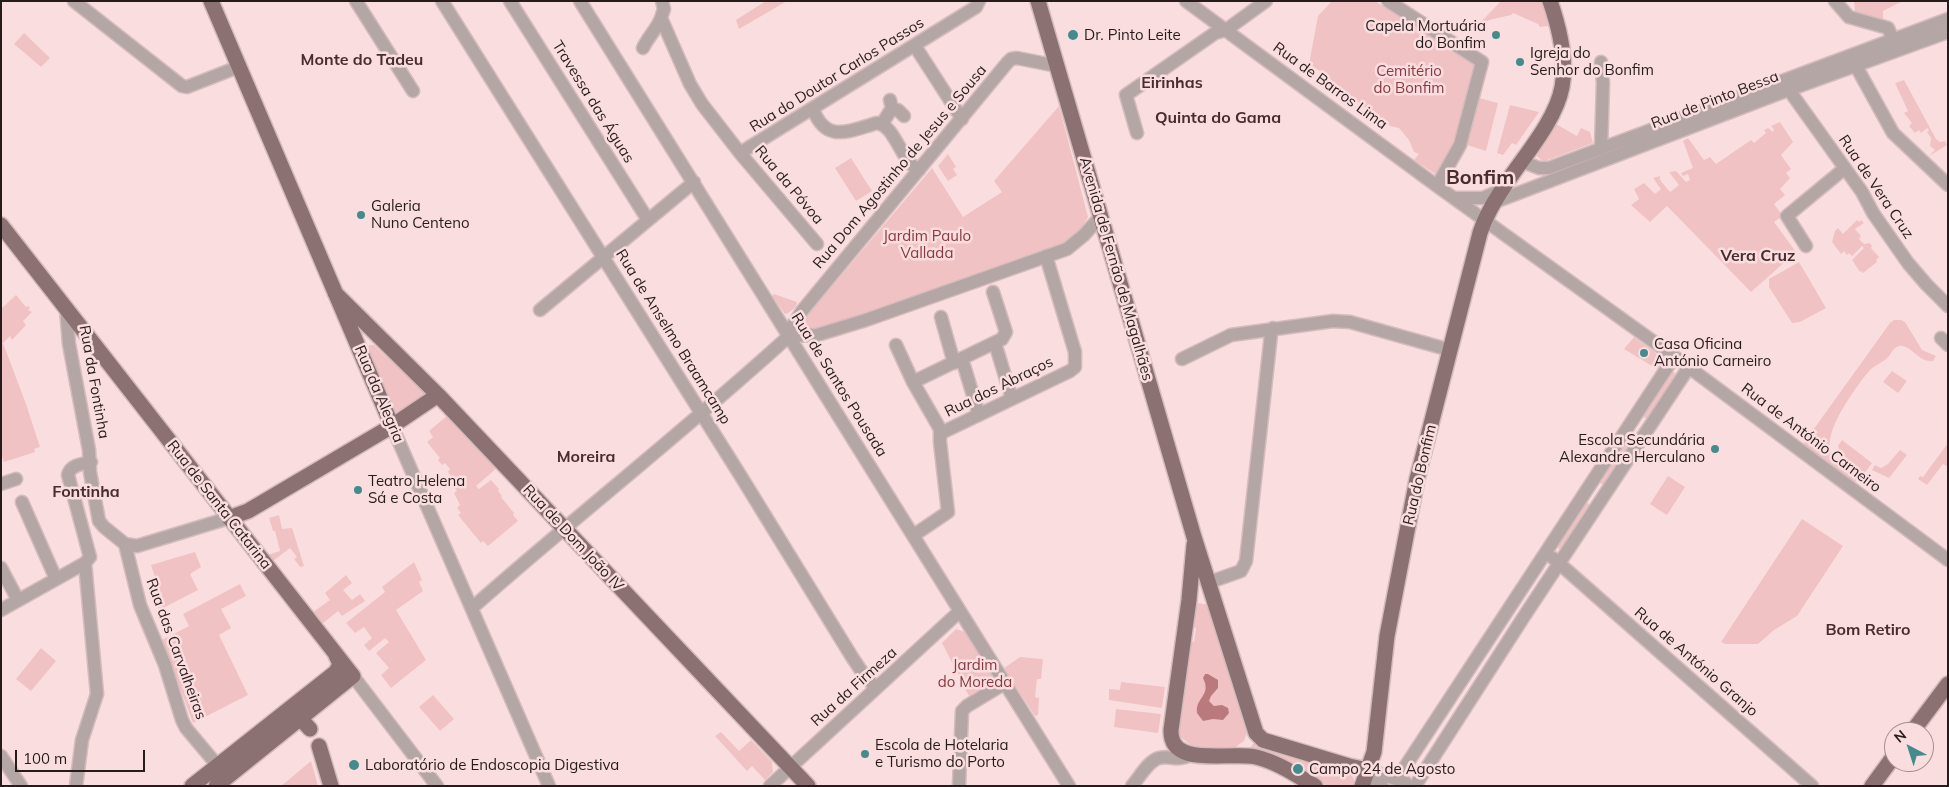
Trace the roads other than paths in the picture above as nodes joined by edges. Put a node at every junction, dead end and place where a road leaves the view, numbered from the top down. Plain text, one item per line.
1 (74, 1) edge
2 (210, 1) edge
3 (356, 1) edge
4 (442, 1) edge
5 (510, 1) edge
6 (580, 1) edge
7 (662, 1) edge
8 (1038, 1) edge
9 (1186, 1) edge
10 (1266, 1) edge
11 (1388, 1) edge
12 (1550, 1) edge
13 (1835, 1) edge
14 (978, 4) edge
15 (661, 18) junction
16 (1947, 26) edge
17 (1226, 30) junction
18 (1893, 40) junction
19 (915, 46) junction
20 (644, 48) dead end
21 (1601, 62) dead end
22 (238, 66) junction
23 (1057, 66) junction
24 (1856, 66) junction
25 (1787, 85) junction
26 (413, 91) dead end
27 (813, 109) junction
28 (904, 116) dead end
29 (962, 119) junction
30 (882, 124) junction
31 (1137, 133) dead end
32 (1601, 149) junction
33 (740, 153) junction
34 (1521, 161) junction
35 (1844, 168) junction
36 (919, 170) junction
37 (694, 182) junction
38 (1948, 185) edge
39 (1437, 186) junction
40 (1495, 196) junction
41 (1455, 198) junction
42 (1101, 216) junction
43 (1485, 219) junction
44 (648, 220) junction
45 (1, 224) edge
46 (817, 244) dead end
47 (1806, 246) dead end
48 (1046, 256) junction
49 (604, 257) junction
50 (335, 292) junction
51 (993, 292) dead end
52 (1948, 306) edge
53 (66, 308) junction
54 (540, 310) dead end
55 (941, 317) dead end
56 (1274, 328) junction
57 (376, 332) junction
58 (789, 336) junction
59 (995, 344) junction
60 (358, 345) junction
61 (896, 345) dead end
62 (1450, 350) junction
63 (1674, 357) junction
64 (1182, 359) dead end
65 (958, 361) junction
66 (1689, 367) junction
67 (913, 382) junction
68 (438, 395) junction
69 (1012, 399) junction
70 (701, 414) junction
71 (979, 415) junction
72 (1630, 423) junction
73 (392, 426) junction
74 (941, 433) junction
75 (1645, 433) junction
76 (90, 462) junction
77 (16, 479) dead end
78 (1, 484) edge
79 (1588, 486) junction
80 (1604, 496) junction
81 (22, 502) dead end
82 (229, 518) junction
83 (563, 528) junction
84 (914, 534) junction
85 (1194, 537) junction
86 (125, 544) junction
87 (1545, 552) junction
88 (1948, 560) edge
89 (85, 563) junction
90 (1559, 564) junction
91 (1, 568) edge
92 (56, 578) junction
93 (1210, 582) junction
94 (1214, 598) junction
95 (18, 600) junction
96 (1189, 600) junction
97 (472, 608) junction
98 (1508, 609) junction
99 (1, 610) edge
100 (960, 611) junction
101 (1523, 618) junction
102 (335, 653) junction
103 (353, 676) junction
104 (1005, 683) junction
105 (1948, 684) edge
106 (876, 688) junction
107 (286, 712) junction
108 (1920, 722) edge
109 (309, 724) junction
110 (1433, 724) junction
111 (1255, 728) junction
112 (1449, 734) junction
113 (319, 746) dead end
114 (1190, 755) junction
115 (1235, 755) junction
116 (1, 756) edge
117 (218, 765) junction
118 (791, 767) junction
119 (1884, 770) edge
120 (1365, 778) edge
121 (1397, 779) junction
122 (21, 786) edge
123 (76, 786) edge
124 (192, 786) edge
125 (215, 786) edge
126 (331, 786) edge
127 (437, 786) edge
128 (549, 786) edge
129 (770, 786) edge
130 (808, 786) edge
131 (959, 786) edge
132 (1069, 786) edge
133 (1132, 786) edge
134 (1315, 786) edge
135 (1382, 786) edge
136 (1415, 786) edge
137 (1812, 786) edge
138 (1872, 786) edge

1 - 22 street
2 - 22 main road, Rua da Alegria
3 - 26 street
4 - 49 street, Rua de Anselmo Braamcamp
5 - 44 street, Travessa das Águas
6 - 37 street, Rua de Santos Pousada
7 - 15 street, Rua da Póvoa
8 - 23 main road, Avenida de Fernão de Magalhães
9 - 17 street, Rua de Barros Lima
10 - 17 street
11 - 39 street
12 - 34 main road, Rua do Bonfim
13 - 18 street
14 - 19 street, Rua do Doutor Carlos Passos
15 - 20 street, Rua da Póvoa
15 - 33 street, Rua da Póvoa
16 - 18 street, Rua de Pinto Bessa
16 - 24 street, Rua de Pinto Bessa
17 - 31 street
17 - 39 street, Rua de Barros Lima
18 - 25 street, Rua de Pinto Bessa
19 - 27 street, Rua do Doutor Carlos Passos
19 - 29 street
21 - 32 street
22 - 50 main road, Rua da Alegria
23 - 29 street, Rua Dom Agostinho de Jesus e Sousa
23 - 42 main road, Avenida de Fernão de Magalhães
24 - 25 street, Rua de Pinto Bessa
24 - 38 street
25 - 32 street, Rua de Pinto Bessa
25 - 35 street, Rua de Vera Cruz
25 - 40 street, Rua de Pinto Bessa
27 - 30 street
27 - 33 street, Rua do Doutor Carlos Passos
28 - 30 street
29 - 36 street, Rua Dom Agostinho de Jesus e Sousa
30 - 36 street
32 - 34 street, Rua de Pinto Bessa
33 - 46 street, Rua da Póvoa
34 - 40 main road, Rua do Bonfim
35 - 47 street
35 - 52 street, Rua de Vera Cruz
36 - 58 street, Rua Dom Agostinho de Jesus e Sousa
37 - 44 street
37 - 58 street, Rua de Santos Pousada
39 - 41 street, Rua de Barros Lima
40 - 41 street
40 - 43 main road, Rua do Bonfim
41 - 43 street, Rua de Barros Lima
42 - 48 street
42 - 85 main road, Avenida de Fernão de Magalhães
43 - 62 main road, Rua do Bonfim
43 - 63 street, Rua de António Carneiro
44 - 49 street
45 - 53 main road, Rua de Santa Catarina
48 - 58 street
48 - 69 street, Rua dos Abraços
49 - 54 street
49 - 70 street, Rua de Anselmo Braamcamp
50 - 57 main road, Rua de Dom João IV
50 - 60 main road, Rua da Alegria
51 - 59 street
53 - 76 street, Rua da Fontinha
53 - 82 main road, Rua de Santa Catarina
55 - 65 street
56 - 62 street
56 - 64 street
56 - 93 street
57 - 60 main road
57 - 68 main road, Rua de Dom João IV
58 - 70 street
58 - 84 street, Rua de Santos Pousada
59 - 65 street
59 - 69 street
60 - 73 main road, Rua da Alegria
61 - 67 street
62 - 120 main road, Rua do Bonfim
63 - 66 street, Rua de António Carneiro
63 - 72 street
65 - 67 street
65 - 71 street
66 - 75 street
66 - 88 street, Rua de António Carneiro
67 - 74 street
68 - 73 main road
68 - 83 main road, Rua de Dom João IV
69 - 71 street, Rua dos Abraços
70 - 83 street
70 - 106 street, Rua de Anselmo Braamcamp
71 - 74 street, Rua dos Abraços
72 - 75 street
72 - 79 street
73 - 82 main road
73 - 97 street, Rua da Alegria
74 - 84 street
75 - 80 street
76 - 86 street, Rua da Fontinha
76 - 89 street
77 - 78 street
79 - 80 street
79 - 87 street
80 - 90 street
81 - 92 street
82 - 86 street
82 - 102 main road, Rua de Santa Catarina
83 - 97 street
83 - 118 main road, Rua de Dom João IV
84 - 100 street, Rua de Santos Pousada
85 - 93 main road, Avenida de Fernão de Magalhães
85 - 96 main road, Avenida de Fernão de Magalhães
86 - 117 street, Rua das Carvalheiras
87 - 90 street, Rua de António Granjo
87 - 98 street
89 - 92 street
89 - 123 street
90 - 101 street
90 - 137 street, Rua de António Granjo
91 - 95 street
92 - 95 street
93 - 94 main road, Avenida de Fernão de Magalhães
94 - 96 main road
94 - 111 main road
95 - 99 street
96 - 114 main road
97 - 128 street, Rua da Alegria
98 - 101 street
98 - 110 street
100 - 104 street, Rua de Santos Pousada
100 - 106 street, Rua da Firmeza
101 - 112 street
102 - 103 main road, Rua de Santa Catarina
102 - 107 main road
103 - 109 main road
103 - 127 street, Rua de Santa Catarina
104 - 131 street
104 - 132 street, Rua de Santos Pousada
105 - 108 main road
106 - 118 street, Rua da Firmeza
107 - 109 main road
107 - 117 main road
109 - 125 main road
110 - 112 street
110 - 121 street
111 - 115 main road
111 - 120 main road
112 - 136 street
113 - 126 main road
114 - 115 main road
114 - 133 street
115 - 134 main road
116 - 122 street
117 - 124 main road
117 - 125 street
118 - 129 street, Rua da Firmeza
118 - 130 main road, Rua de Dom João IV
119 - 138 main road
120 - 121 street
120 - 135 street
121 - 136 street

